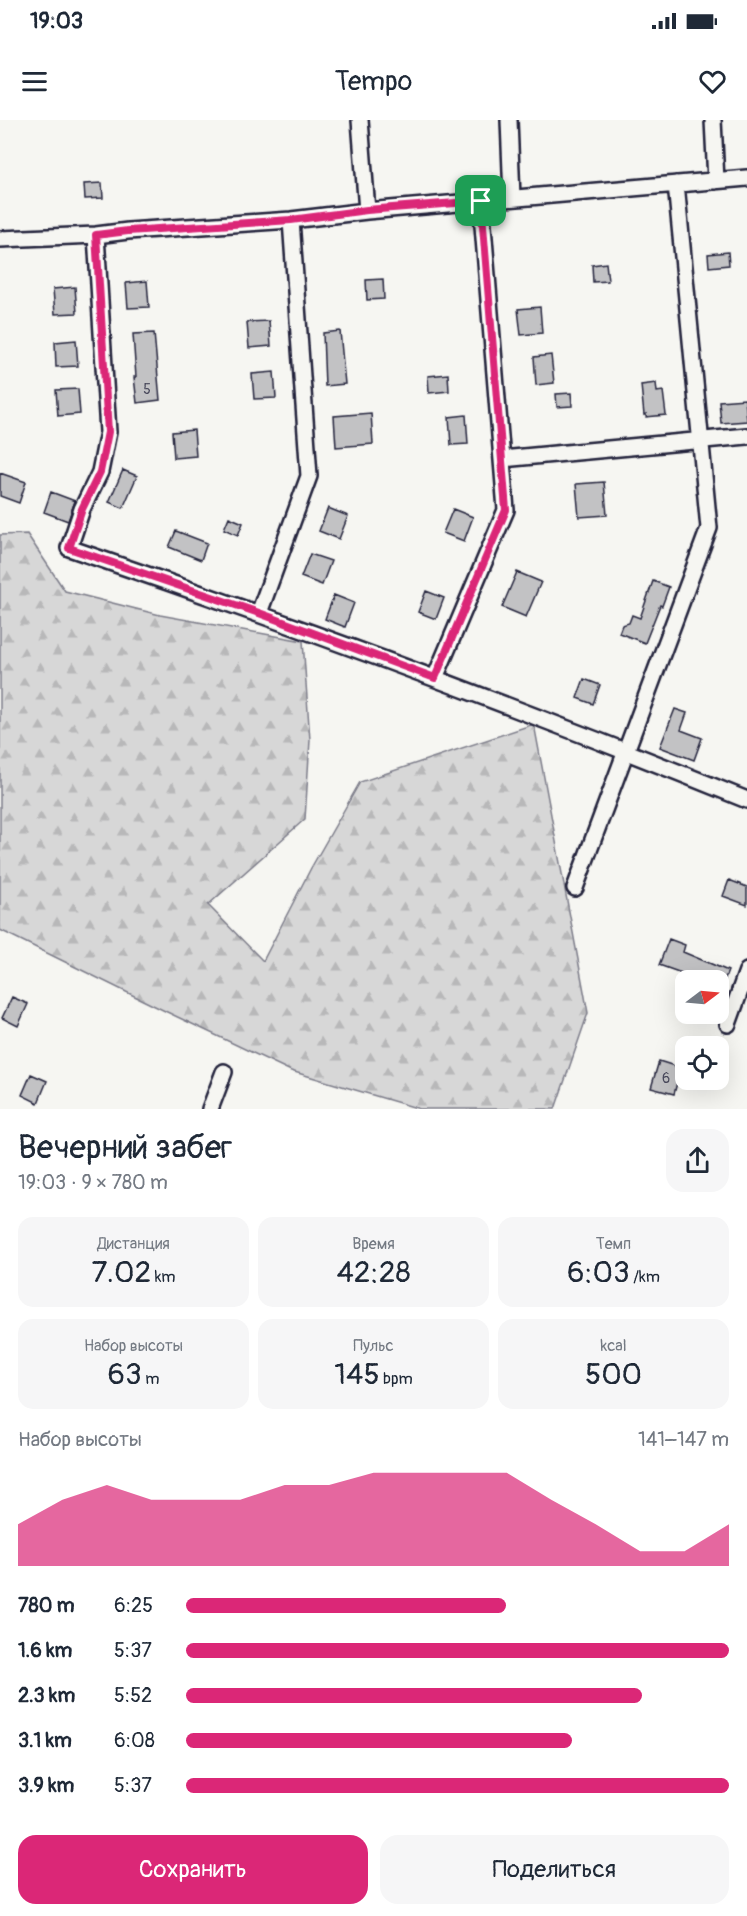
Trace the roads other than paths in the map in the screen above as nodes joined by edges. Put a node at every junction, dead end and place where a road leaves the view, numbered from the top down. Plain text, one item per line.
1 (360, 120) edge
2 (509, 120) edge
3 (713, 120) edge
4 (747, 178) edge
5 (716, 181) junction
6 (676, 184) junction
7 (512, 198) junction
8 (481, 201) junction
9 (367, 210) junction
10 (291, 220) junction
11 (96, 235) junction
12 (0, 238) edge
13 (747, 436) edge
14 (700, 441) junction
15 (502, 459) junction
16 (259, 613) junction
17 (435, 678) junction
18 (626, 751) junction
19 (747, 800) edge
20 (575, 888) dead end
21 (747, 971) edge
22 (729, 1021) edge
23 (224, 1072) dead end
24 (210, 1109) edge

1 - 9 street
2 - 7 street
3 - 5 street
4 - 5 street
5 - 6 street
6 - 7 street
6 - 14 street
7 - 8 street
8 - 9 street
8 - 15 street
9 - 10 street
10 - 11 street
10 - 16 street
11 - 12 street
11 - 16 street
13 - 14 street
14 - 15 street
14 - 18 street
15 - 17 street
16 - 17 street
17 - 18 street
18 - 19 street
18 - 20 street
21 - 22 street
23 - 24 street

